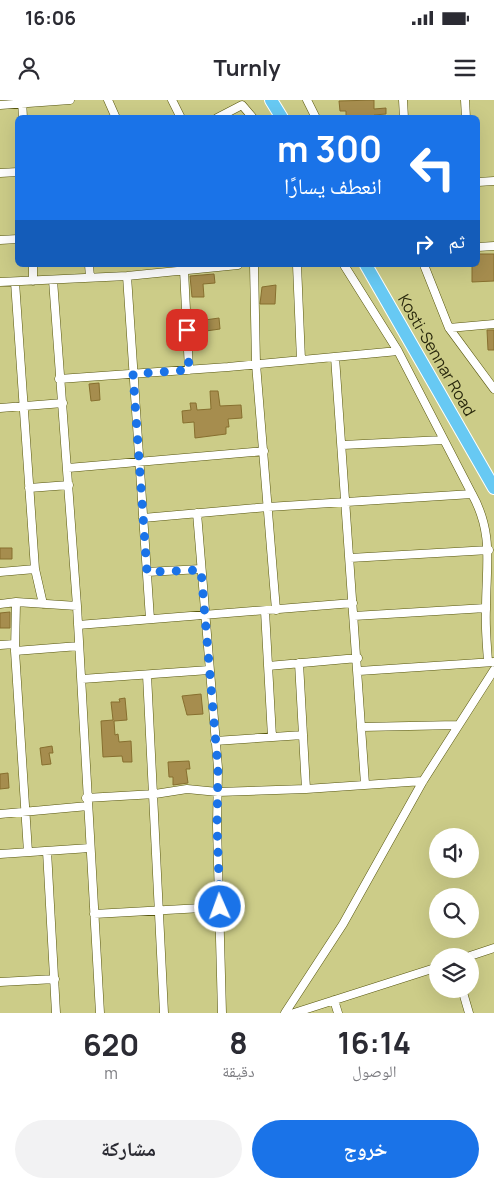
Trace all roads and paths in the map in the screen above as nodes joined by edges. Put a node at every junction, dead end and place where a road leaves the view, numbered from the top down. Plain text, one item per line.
1 (70, 100) edge
2 (108, 100) edge
3 (172, 100) edge
4 (271, 100) edge
5 (307, 100) edge
6 (403, 100) edge
7 (464, 100) edge
8 (22, 101) edge
9 (0, 104) edge
10 (23, 115) edge
11 (115, 115) edge
12 (180, 115) edge
13 (223, 115) edge
14 (250, 115) edge
15 (280, 115) edge
16 (314, 115) edge
17 (404, 115) edge
18 (466, 115) edge
19 (15, 172) edge
20 (0, 173) edge
21 (494, 181) edge
22 (480, 182) edge
23 (15, 239) edge
24 (0, 240) edge
25 (494, 246) edge
26 (480, 247) edge
27 (33, 267) edge
28 (89, 267) edge
29 (145, 267) edge
30 (216, 267) edge
31 (254, 267) edge
32 (297, 267) edge
33 (345, 267) edge
34 (367, 267) edge
35 (425, 267) edge
36 (184, 270) junction
37 (145, 274) junction
38 (128, 276) junction
39 (90, 278) junction
40 (34, 280) junction
41 (53, 280) junction
42 (0, 282) edge
43 (15, 282) junction
44 (494, 324) edge
45 (450, 328) junction
46 (398, 351) junction
47 (335, 357) junction
48 (301, 360) junction
49 (256, 364) junction
50 (189, 370) junction
51 (133, 374) junction
52 (60, 379) junction
53 (494, 389) edge
54 (63, 403) junction
55 (23, 407) junction
56 (0, 408) edge
57 (443, 440) junction
58 (343, 445) junction
59 (264, 451) junction
60 (140, 462) junction
61 (68, 468) junction
62 (69, 485) junction
63 (29, 488) junction
64 (494, 488) edge
65 (472, 494) junction
66 (346, 503) junction
67 (268, 507) junction
68 (198, 513) junction
69 (143, 518) junction
70 (489, 550) junction
71 (350, 558) junction
72 (35, 569) junction
73 (201, 570) junction
74 (0, 572) edge
75 (147, 572) junction
76 (16, 602) junction
77 (353, 603) junction
78 (0, 604) edge
79 (43, 604) junction
80 (78, 606) junction
81 (486, 608) junction
82 (276, 610) junction
83 (265, 611) junction
84 (205, 615) junction
85 (354, 616) junction
86 (150, 619) junction
87 (78, 625) junction
88 (0, 645) edge
89 (79, 646) junction
90 (15, 648) junction
91 (358, 658) junction
92 (491, 662) edge
93 (299, 663) junction
94 (268, 666) junction
95 (209, 670) junction
96 (494, 670) edge
97 (359, 671) junction
98 (148, 675) junction
99 (82, 679) junction
100 (457, 726) junction
101 (362, 727) junction
102 (303, 735) junction
103 (272, 738) junction
104 (215, 741) junction
105 (423, 781) junction
106 (365, 784) junction
107 (306, 789) junction
108 (218, 792) junction
109 (154, 794) junction
110 (87, 802) junction
111 (25, 812) junction
112 (0, 814) edge
113 (90, 848) junction
114 (48, 851) junction
115 (28, 852) junction
116 (0, 854) edge
117 (220, 907) junction
118 (160, 910) junction
119 (94, 914) junction
120 (494, 948) edge
121 (479, 953) edge
122 (429, 970) edge
123 (55, 978) junction
124 (0, 982) edge
125 (465, 998) edge
126 (334, 1000) junction
127 (56, 1013) edge
128 (100, 1013) edge
129 (164, 1013) edge
130 (222, 1013) edge
131 (285, 1013) edge
132 (294, 1013) edge
133 (338, 1013) edge
134 (469, 1013) edge

1 - 8 street
2 - 11 street
3 - 12 street
4 - 15 highway
5 - 16 street
6 - 17 street
7 - 18 street
8 - 9 street
8 - 10 street
13 - 14 street
19 - 20 street
21 - 22 street
23 - 24 street
25 - 26 street
27 - 40 street
28 - 39 street
29 - 37 street
30 - 36 street
31 - 49 street
32 - 48 street
33 - 46 street
34 - 64 highway, Kosti-Sennar Road
35 - 45 street
36 - 37 street
36 - 50 street
37 - 38 street
38 - 39 street
38 - 51 street
39 - 41 street
40 - 41 street
40 - 43 street
41 - 52 street
42 - 43 street
43 - 55 street
44 - 45 street
45 - 53 street
46 - 47 street
46 - 57 street
47 - 48 street
47 - 58 street
48 - 49 street
49 - 50 street
49 - 59 street
50 - 51 street
51 - 52 street
51 - 60 street
52 - 54 street
54 - 55 street
54 - 61 street
55 - 56 street
55 - 63 street
57 - 58 street
57 - 65 street
58 - 66 street
59 - 60 street
59 - 67 street
60 - 61 street
60 - 69 street
61 - 62 street
62 - 63 street
62 - 80 street
63 - 72 street
65 - 66 street
65 - 70 street
66 - 67 street
66 - 71 street
67 - 68 street
67 - 82 street
68 - 69 street
68 - 73 street
69 - 75 street
70 - 71 street
70 - 81 street
71 - 77 street
72 - 74 street
72 - 79 street
73 - 75 street
73 - 84 street
75 - 86 street
76 - 78 street
76 - 79 street
76 - 90 street
77 - 82 street
77 - 85 street
79 - 80 street
80 - 87 street
81 - 85 street
81 - 92 street
82 - 83 street
83 - 84 street
83 - 94 street
84 - 86 street
84 - 95 street
85 - 91 street
86 - 87 street
87 - 89 street
88 - 90 street
89 - 90 street
89 - 99 street
90 - 111 street
91 - 93 street
91 - 97 street
92 - 97 street
93 - 94 street
93 - 102 street
94 - 103 street
95 - 98 street
95 - 104 street
96 - 100 street
97 - 101 street
98 - 99 street
98 - 109 street
99 - 110 street
100 - 101 street
100 - 105 street
101 - 106 street
102 - 103 street
102 - 107 street
103 - 104 street
104 - 108 street
105 - 106 street
105 - 131 street
106 - 107 street
107 - 108 street
108 - 109 street
108 - 117 street
109 - 110 street
109 - 118 street
110 - 111 street
110 - 113 street
111 - 112 street
111 - 115 street
113 - 114 street
113 - 119 street
114 - 115 street
114 - 123 street
115 - 116 street
117 - 118 street
117 - 130 street
118 - 119 street
118 - 129 street
119 - 128 street
120 - 121 street
122 - 126 street
123 - 124 street
123 - 127 street
125 - 134 street
126 - 132 street
126 - 133 street

